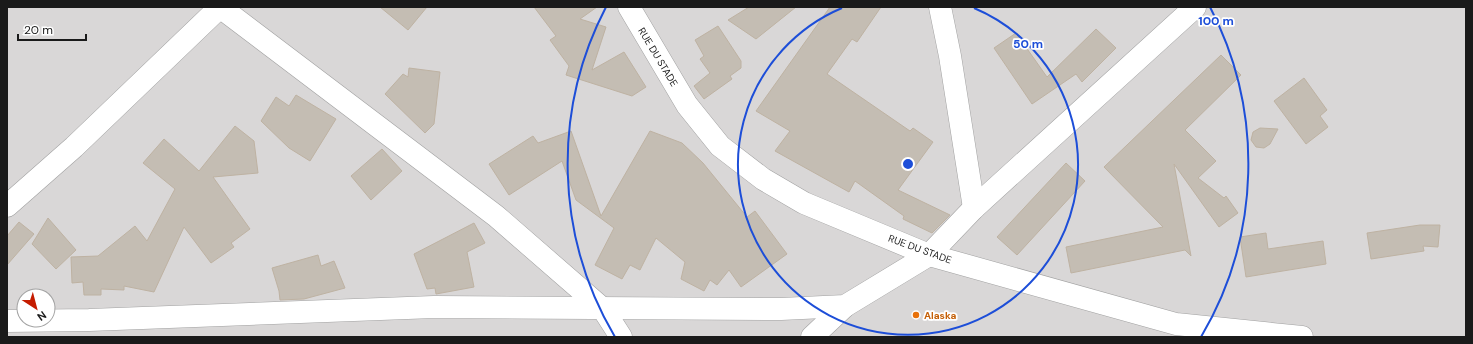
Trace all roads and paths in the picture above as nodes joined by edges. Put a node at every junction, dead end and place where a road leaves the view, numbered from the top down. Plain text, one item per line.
1 (220, 7) edge
2 (629, 7) edge
3 (940, 7) edge
4 (1196, 7) edge
5 (7, 206) edge
6 (974, 208) junction
7 (929, 255) junction
8 (845, 306) junction
9 (603, 309) junction
10 (12, 326) edge
11 (1175, 331) edge
12 (621, 337) edge
13 (812, 337) edge
14 (1302, 337) edge

1 - 5 street
1 - 9 street
2 - 7 street, RUE DU STADE
3 - 6 street
4 - 6 street
6 - 7 street
7 - 8 street
7 - 11 street, RUE DU STADE
8 - 9 street
8 - 13 street
9 - 10 street
9 - 12 street
11 - 14 street, RUE DU STADE

